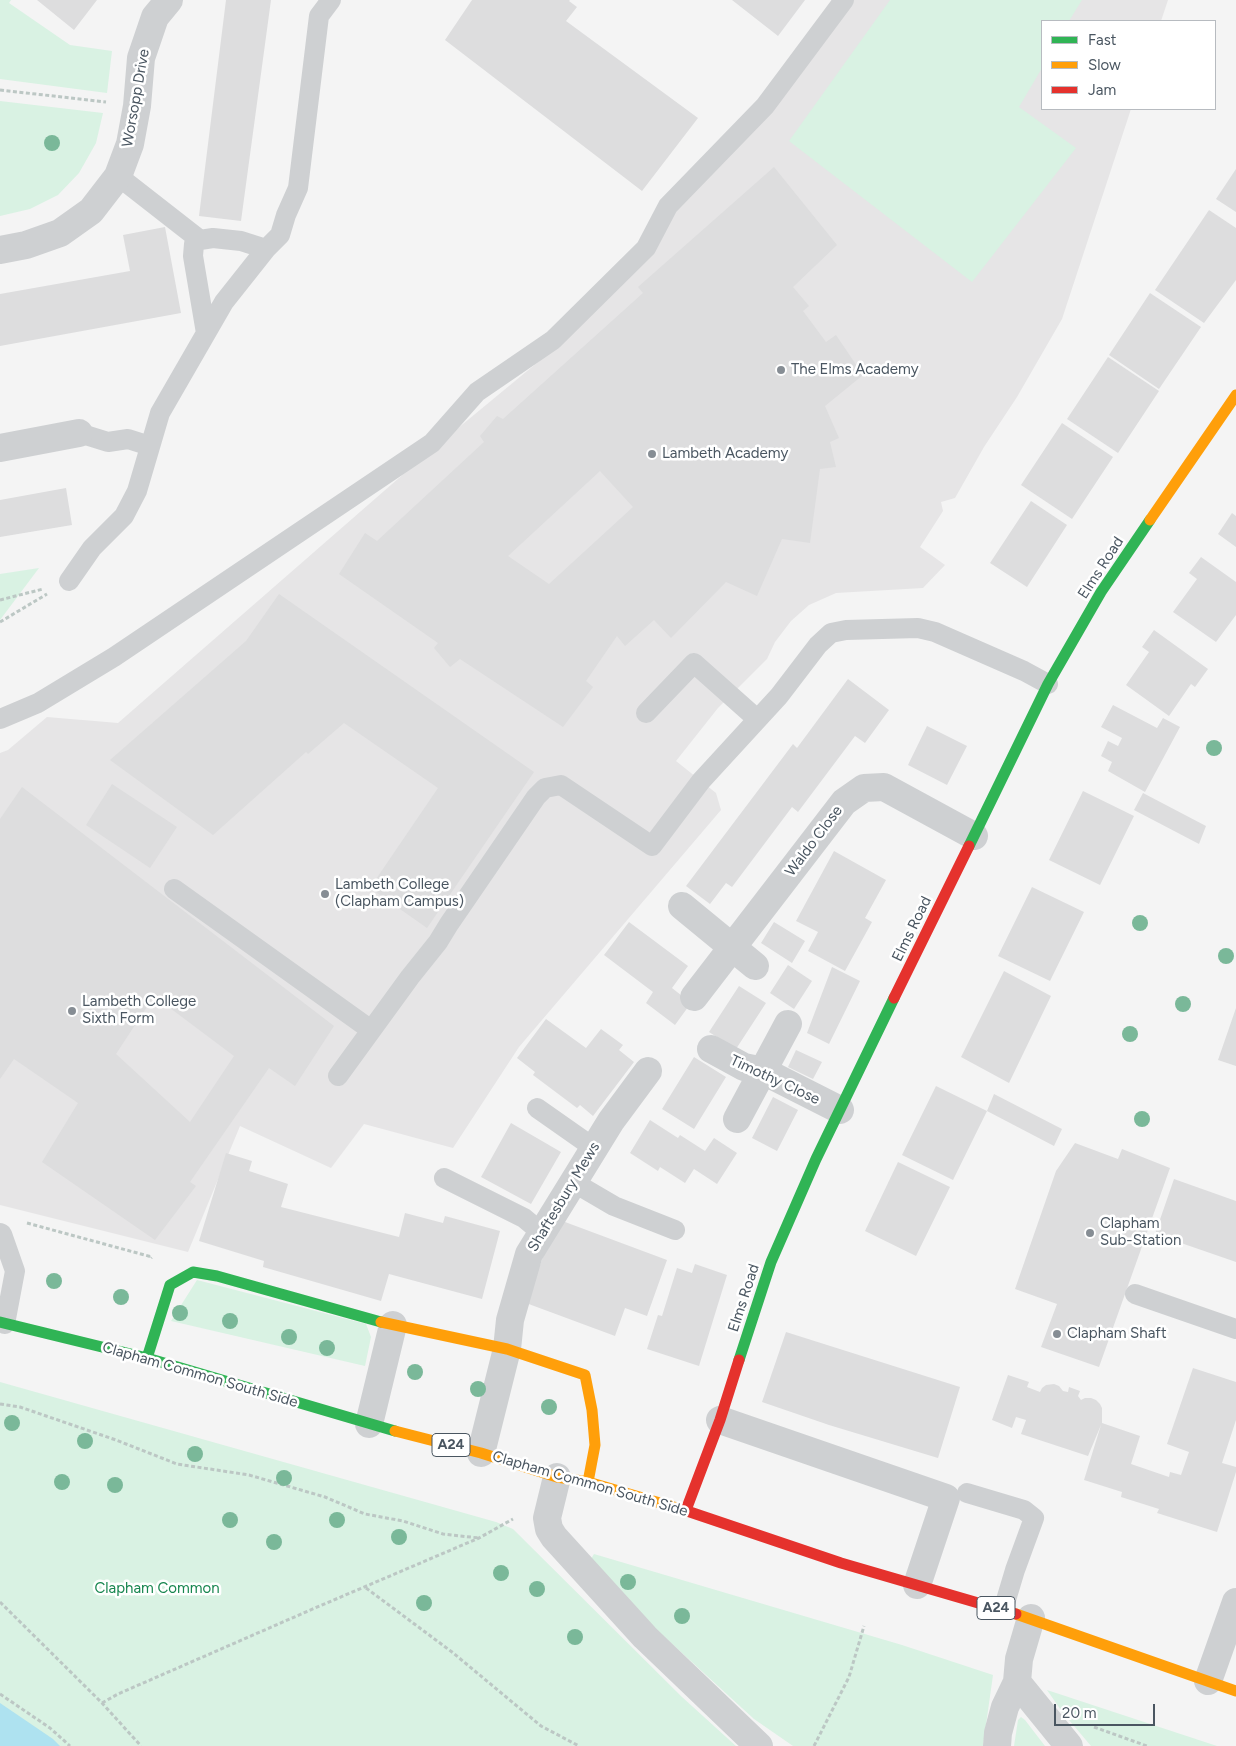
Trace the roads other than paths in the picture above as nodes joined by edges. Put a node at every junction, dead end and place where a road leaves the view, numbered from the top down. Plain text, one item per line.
1 (169, 0) edge
2 (331, 0) edge
3 (844, 0) edge
4 (118, 176) junction
5 (200, 240) junction
6 (266, 249) junction
7 (0, 250) edge
8 (206, 333) junction
9 (1236, 395) edge
10 (79, 434) joint
11 (150, 446) junction
12 (0, 448) edge
13 (69, 581) road end
14 (1048, 684) junction
15 (646, 713) dead end
16 (757, 718) junction
17 (0, 719) edge
18 (974, 836) junction
19 (174, 889) dead end
20 (682, 906) dead end
21 (733, 948) junction
22 (755, 966) dead end
23 (694, 997) dead end
24 (788, 1024) dead end
25 (371, 1030) junction
26 (711, 1049) dead end
27 (648, 1071) dead end
28 (763, 1071) junction
29 (338, 1076) dead end
30 (537, 1108) dead end
31 (840, 1110) junction
32 (737, 1119) dead end
33 (594, 1148) junction
34 (444, 1178) dead end
35 (573, 1182) junction
36 (675, 1230) dead end
37 (0, 1233) edge
38 (542, 1233) junction
39 (1135, 1294) dead end
40 (2, 1323) edge
41 (393, 1324) junction
42 (1236, 1329) edge
43 (507, 1350) junction
44 (147, 1358) junction
45 (720, 1420) junction
46 (369, 1424) junction
47 (481, 1453) junction
48 (557, 1477) junction
49 (588, 1482) junction
50 (967, 1493) dead end
51 (686, 1510) junction
52 (917, 1585) junction
53 (1236, 1602) edge
54 (1003, 1610) junction
55 (1031, 1618) junction
56 (1208, 1681) junction
57 (1017, 1682) junction
58 (1236, 1691) edge
59 (759, 1746) edge
60 (996, 1746) edge
61 (1069, 1746) edge

1 - 4 street, Worsopp Drive
2 - 6 lane
3 - 17 lane
4 - 5 lane
4 - 7 street, Worsopp Drive
5 - 6 lane
5 - 8 lane
6 - 8 lane
8 - 11 lane
9 - 14 main road, Elms Road
10 - 11 lane
10 - 12 street
11 - 13 lane
14 - 16 lane
14 - 18 main road, Elms Road
15 - 16 lane
16 - 25 lane
18 - 21 street, Waldo Close
18 - 31 main road, Elms Road
19 - 25 lane
20 - 21 street
21 - 22 street
21 - 23 street, Waldo Close
24 - 28 street
25 - 29 lane
26 - 28 street, Timothy Close
27 - 33 street, Shaftesbury Mews
28 - 31 street, Timothy Close
28 - 32 street
30 - 33 lane
31 - 45 main road, Elms Road
33 - 35 street, Shaftesbury Mews
34 - 38 lane
35 - 36 lane
35 - 38 street, Shaftesbury Mews
37 - 40 lane
38 - 43 street, Shaftesbury Mews
39 - 42 lane
40 - 44 main road, Clapham Common South Side / A24
41 - 43 main road
41 - 44 main road
41 - 46 street
43 - 47 street, Shaftesbury Mews
43 - 49 main road
44 - 46 main road, Clapham Common South Side / A24
45 - 51 main road, Elms Road
45 - 52 street
46 - 47 main road, Clapham Common South Side / A24
47 - 48 main road, Clapham Common South Side / A24
48 - 49 main road, Clapham Common South Side / A24
48 - 59 street
49 - 51 main road, Clapham Common South Side / A24
50 - 54 lane
51 - 52 main road, Clapham Common South Side / A24
52 - 54 main road, Clapham Common South Side / A24
53 - 56 street
54 - 55 main road, Clapham Common South Side / A24
55 - 56 main road, Clapham Common South Side / A24
55 - 57 street
56 - 58 main road, Clapham Common South Side / A24
57 - 60 street
57 - 61 street

